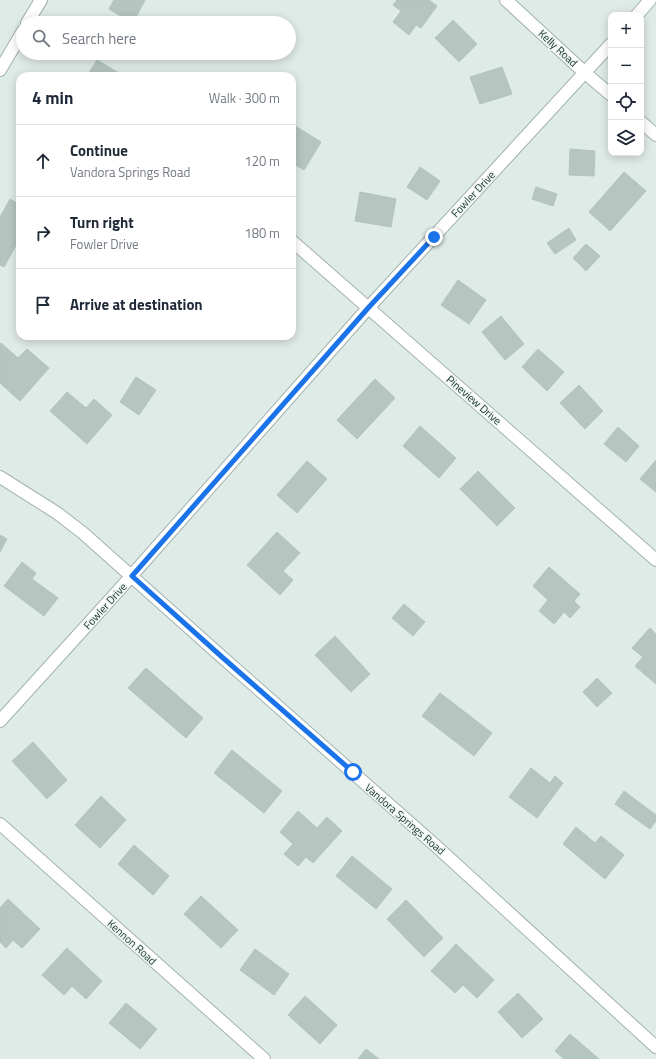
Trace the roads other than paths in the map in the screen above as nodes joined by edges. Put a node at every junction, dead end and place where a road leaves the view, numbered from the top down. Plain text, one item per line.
1 (41, 0) edge
2 (506, 0) edge
3 (650, 0) edge
4 (640, 12) edge
5 (32, 16) edge
6 (16, 43) edge
7 (608, 47) edge
8 (0, 70) edge
9 (585, 73) junction
10 (608, 92) edge
11 (644, 125) edge
12 (656, 135) edge
13 (296, 244) edge
14 (369, 307) junction
15 (0, 477) edge
16 (656, 560) edge
17 (132, 576) junction
18 (0, 721) edge
19 (0, 824) edge
20 (656, 1047) edge
21 (264, 1059) edge

1 - 5 street
2 - 9 street, Kelly Road
3 - 4 street
6 - 8 street
7 - 9 street, Fowler Drive
9 - 10 street, Kelly Road
9 - 14 street, Fowler Drive
11 - 12 street
13 - 14 street, Pineview Drive
14 - 16 street, Pineview Drive
14 - 17 street, Fowler Drive
15 - 17 street, Vandora Springs Road
17 - 18 street, Fowler Drive
17 - 20 street, Vandora Springs Road
19 - 21 street, Kennon Road

